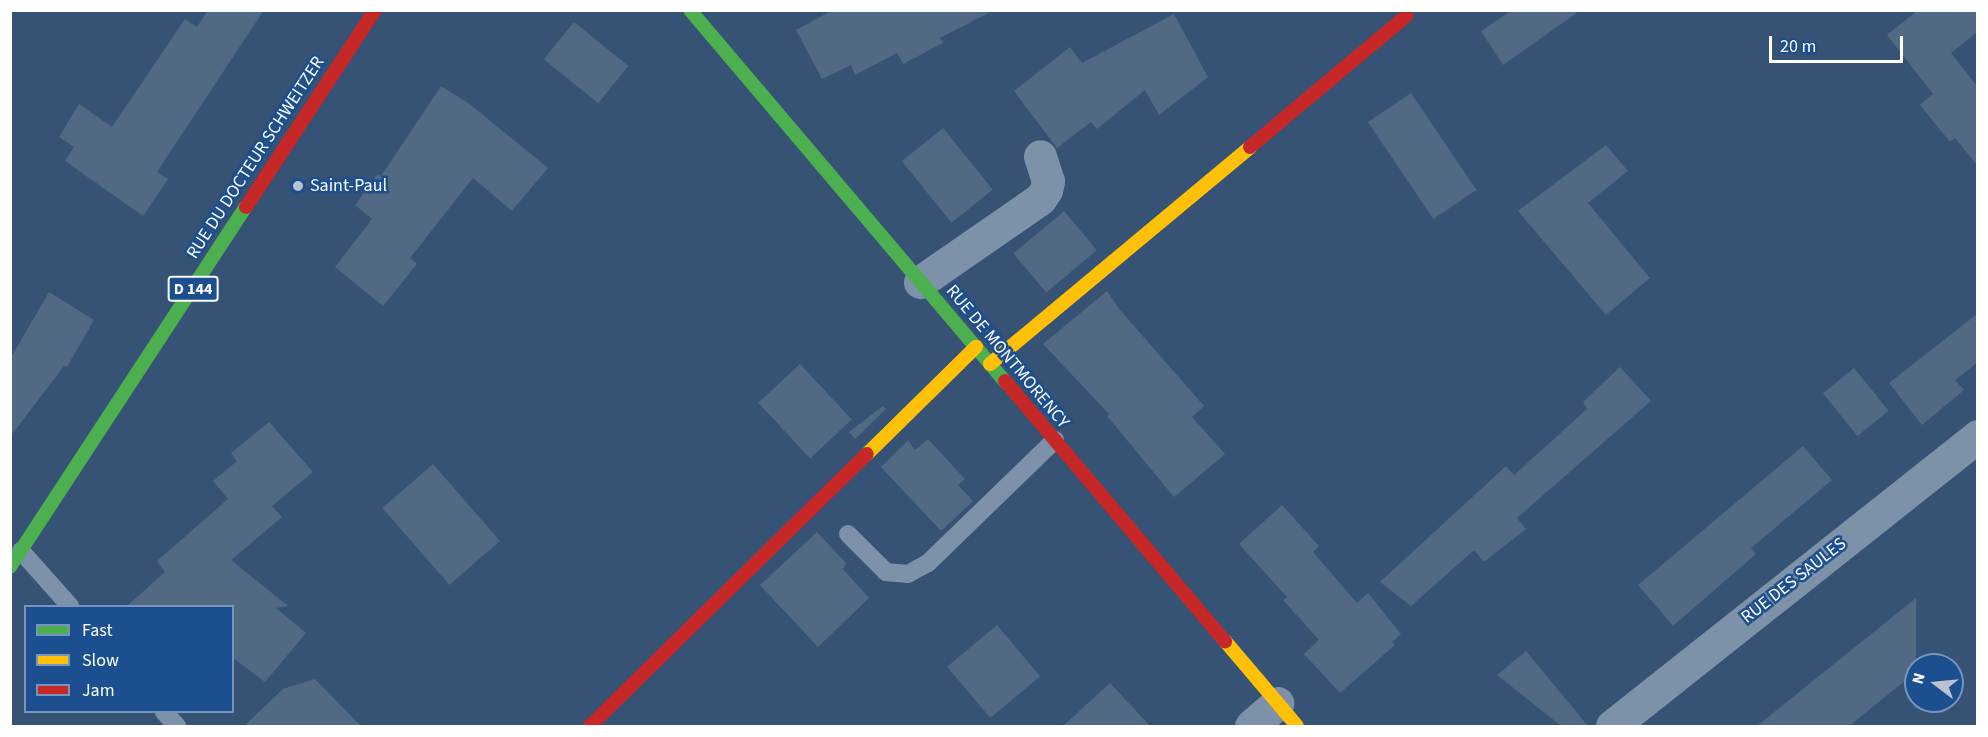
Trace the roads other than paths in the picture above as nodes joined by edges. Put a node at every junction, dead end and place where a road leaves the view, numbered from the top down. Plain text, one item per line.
1 (375, 10) edge
2 (701, 14) edge
3 (1406, 16) dead end
4 (1040, 156) dead end
5 (920, 282) junction
6 (976, 347) junction
7 (990, 364) junction
8 (1977, 436) edge
9 (1055, 440) junction
10 (848, 534) dead end
11 (21, 551) junction
12 (10, 567) edge
13 (69, 605) edge
14 (166, 713) edge
15 (1287, 715) edge
16 (177, 726) edge
17 (590, 726) edge
18 (1251, 726) edge
19 (1612, 726) edge

1 - 11 street, RUE DU DOCTEUR SCHWEITZER / D 144
2 - 5 street, RUE DE MONTMORENCY
3 - 7 street
4 - 5 street
5 - 6 street, RUE DE MONTMORENCY
6 - 7 street, RUE DE MONTMORENCY
6 - 17 street
7 - 9 street, RUE DE MONTMORENCY
8 - 19 street, RUE DES SAULES
9 - 10 lane
9 - 15 street, RUE DE MONTMORENCY
11 - 12 street, RUE DU DOCTEUR SCHWEITZER / D 144
11 - 13 lane
14 - 16 lane
15 - 18 street

